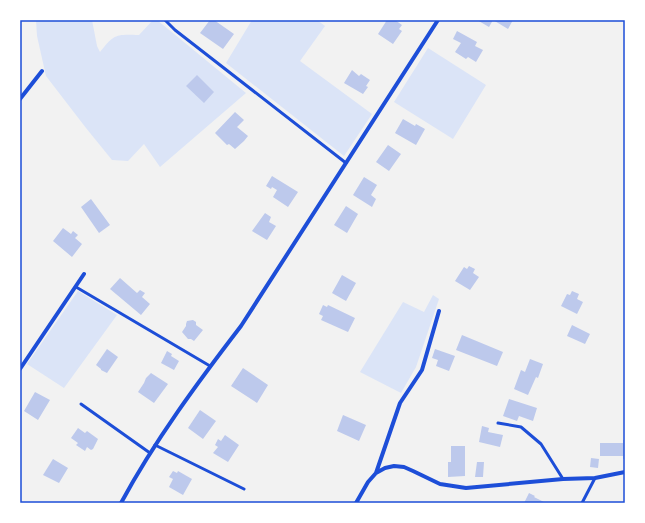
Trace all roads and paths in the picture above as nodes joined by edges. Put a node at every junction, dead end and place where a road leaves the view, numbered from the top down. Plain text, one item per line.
1 (165, 20) edge
2 (438, 20) edge
3 (42, 71) dead end
4 (20, 99) edge
5 (346, 163) junction
6 (84, 274) dead end
7 (76, 287) junction
8 (439, 311) dead end
9 (210, 366) junction
10 (20, 369) edge
11 (81, 404) dead end
12 (498, 422) dead end
13 (155, 445) junction
14 (150, 453) junction
15 (625, 472) edge
16 (376, 473) junction
17 (563, 478) junction
18 (595, 478) junction
19 (244, 489) dead end
20 (121, 503) edge
21 (356, 503) edge
22 (582, 503) edge

1 - 5 lane
2 - 5 street
3 - 4 street
5 - 9 street
6 - 7 street
7 - 9 lane
7 - 10 street
8 - 16 street
9 - 13 street
11 - 14 lane
12 - 17 lane
13 - 14 street
13 - 19 lane
14 - 20 street
15 - 18 street
16 - 17 street
16 - 21 street
17 - 18 street
18 - 22 lane

